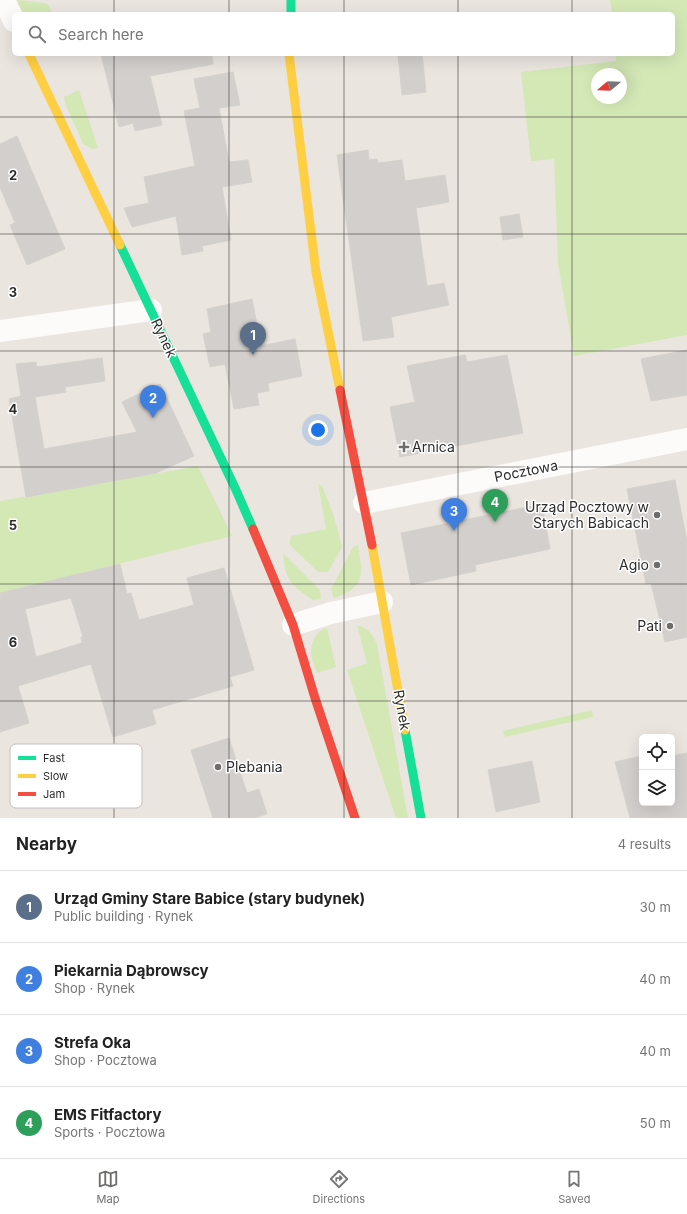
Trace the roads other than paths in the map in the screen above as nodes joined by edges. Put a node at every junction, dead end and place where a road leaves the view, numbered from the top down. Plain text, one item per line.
1 (4, 0) edge
2 (291, 0) edge
3 (290, 12) edge
4 (12, 17) edge
5 (30, 56) edge
6 (289, 56) edge
7 (150, 310) junction
8 (0, 331) edge
9 (687, 439) edge
10 (364, 503) junction
11 (382, 602) junction
12 (293, 625) junction
13 (355, 818) edge
14 (421, 818) edge

1 - 4 street
2 - 3 street
5 - 7 street, Rynek
6 - 10 street, Rynek
7 - 8 street
7 - 12 street, Rynek
9 - 10 street, Pocztowa
10 - 11 street, Rynek
11 - 12 street
11 - 14 street, Rynek
12 - 13 street, Rynek

